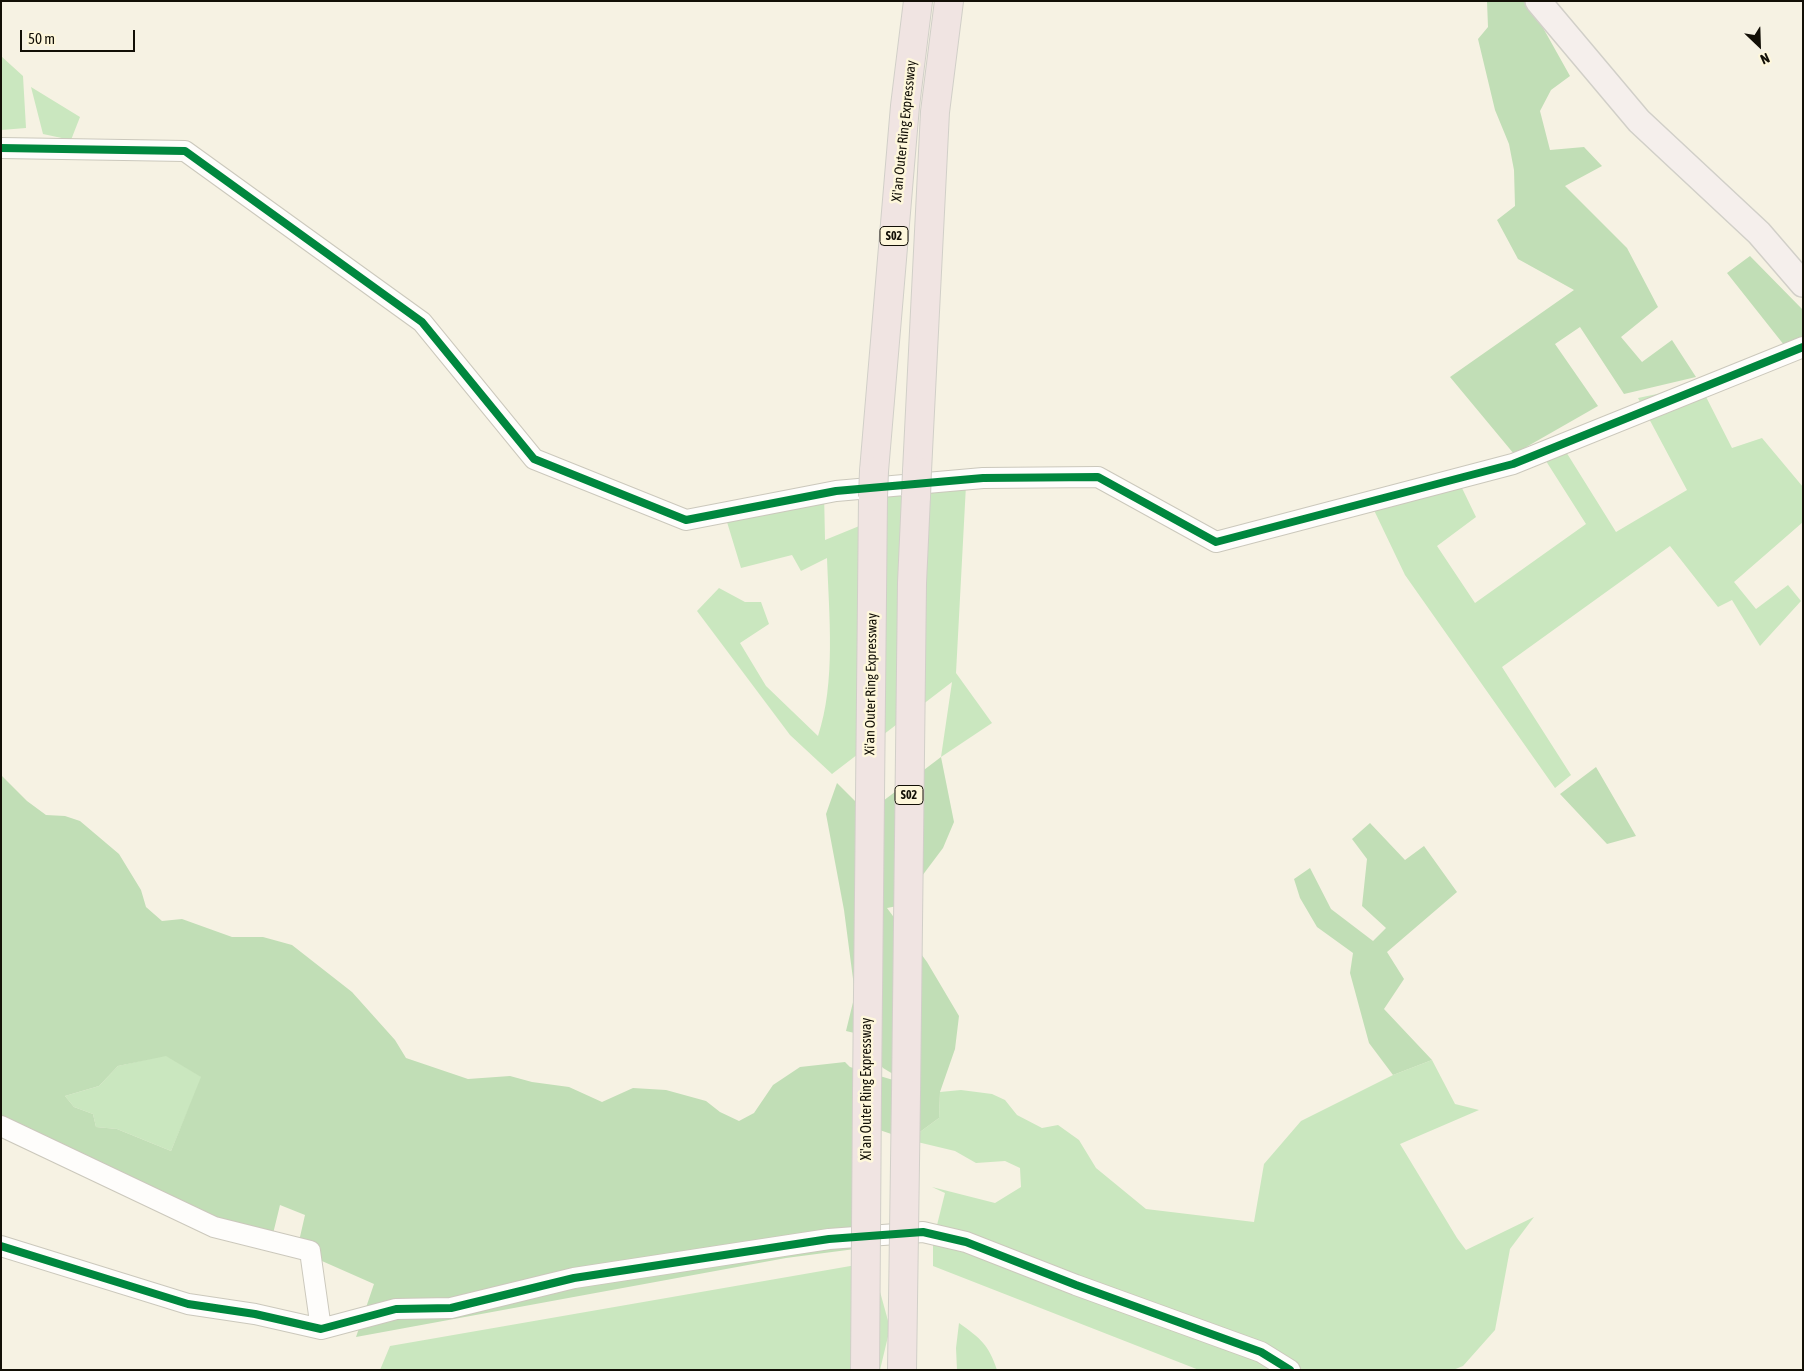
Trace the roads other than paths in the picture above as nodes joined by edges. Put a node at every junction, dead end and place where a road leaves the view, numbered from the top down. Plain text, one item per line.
1 (918, 1) edge
2 (950, 1) edge
3 (1538, 1) edge
4 (1, 148) edge
5 (1803, 284) edge
6 (1803, 347) edge
7 (1, 1126) edge
8 (1, 1246) edge
9 (321, 1330) junction
10 (865, 1370) edge
11 (902, 1370) edge
12 (1290, 1370) edge

1 - 10 highway, Xi'an Outer Ring Expressway / S02, bridge
2 - 11 highway, Xi'an Outer Ring Expressway / S02, bridge
3 - 5 main road
4 - 6 street
7 - 9 street
8 - 9 street
9 - 12 street

